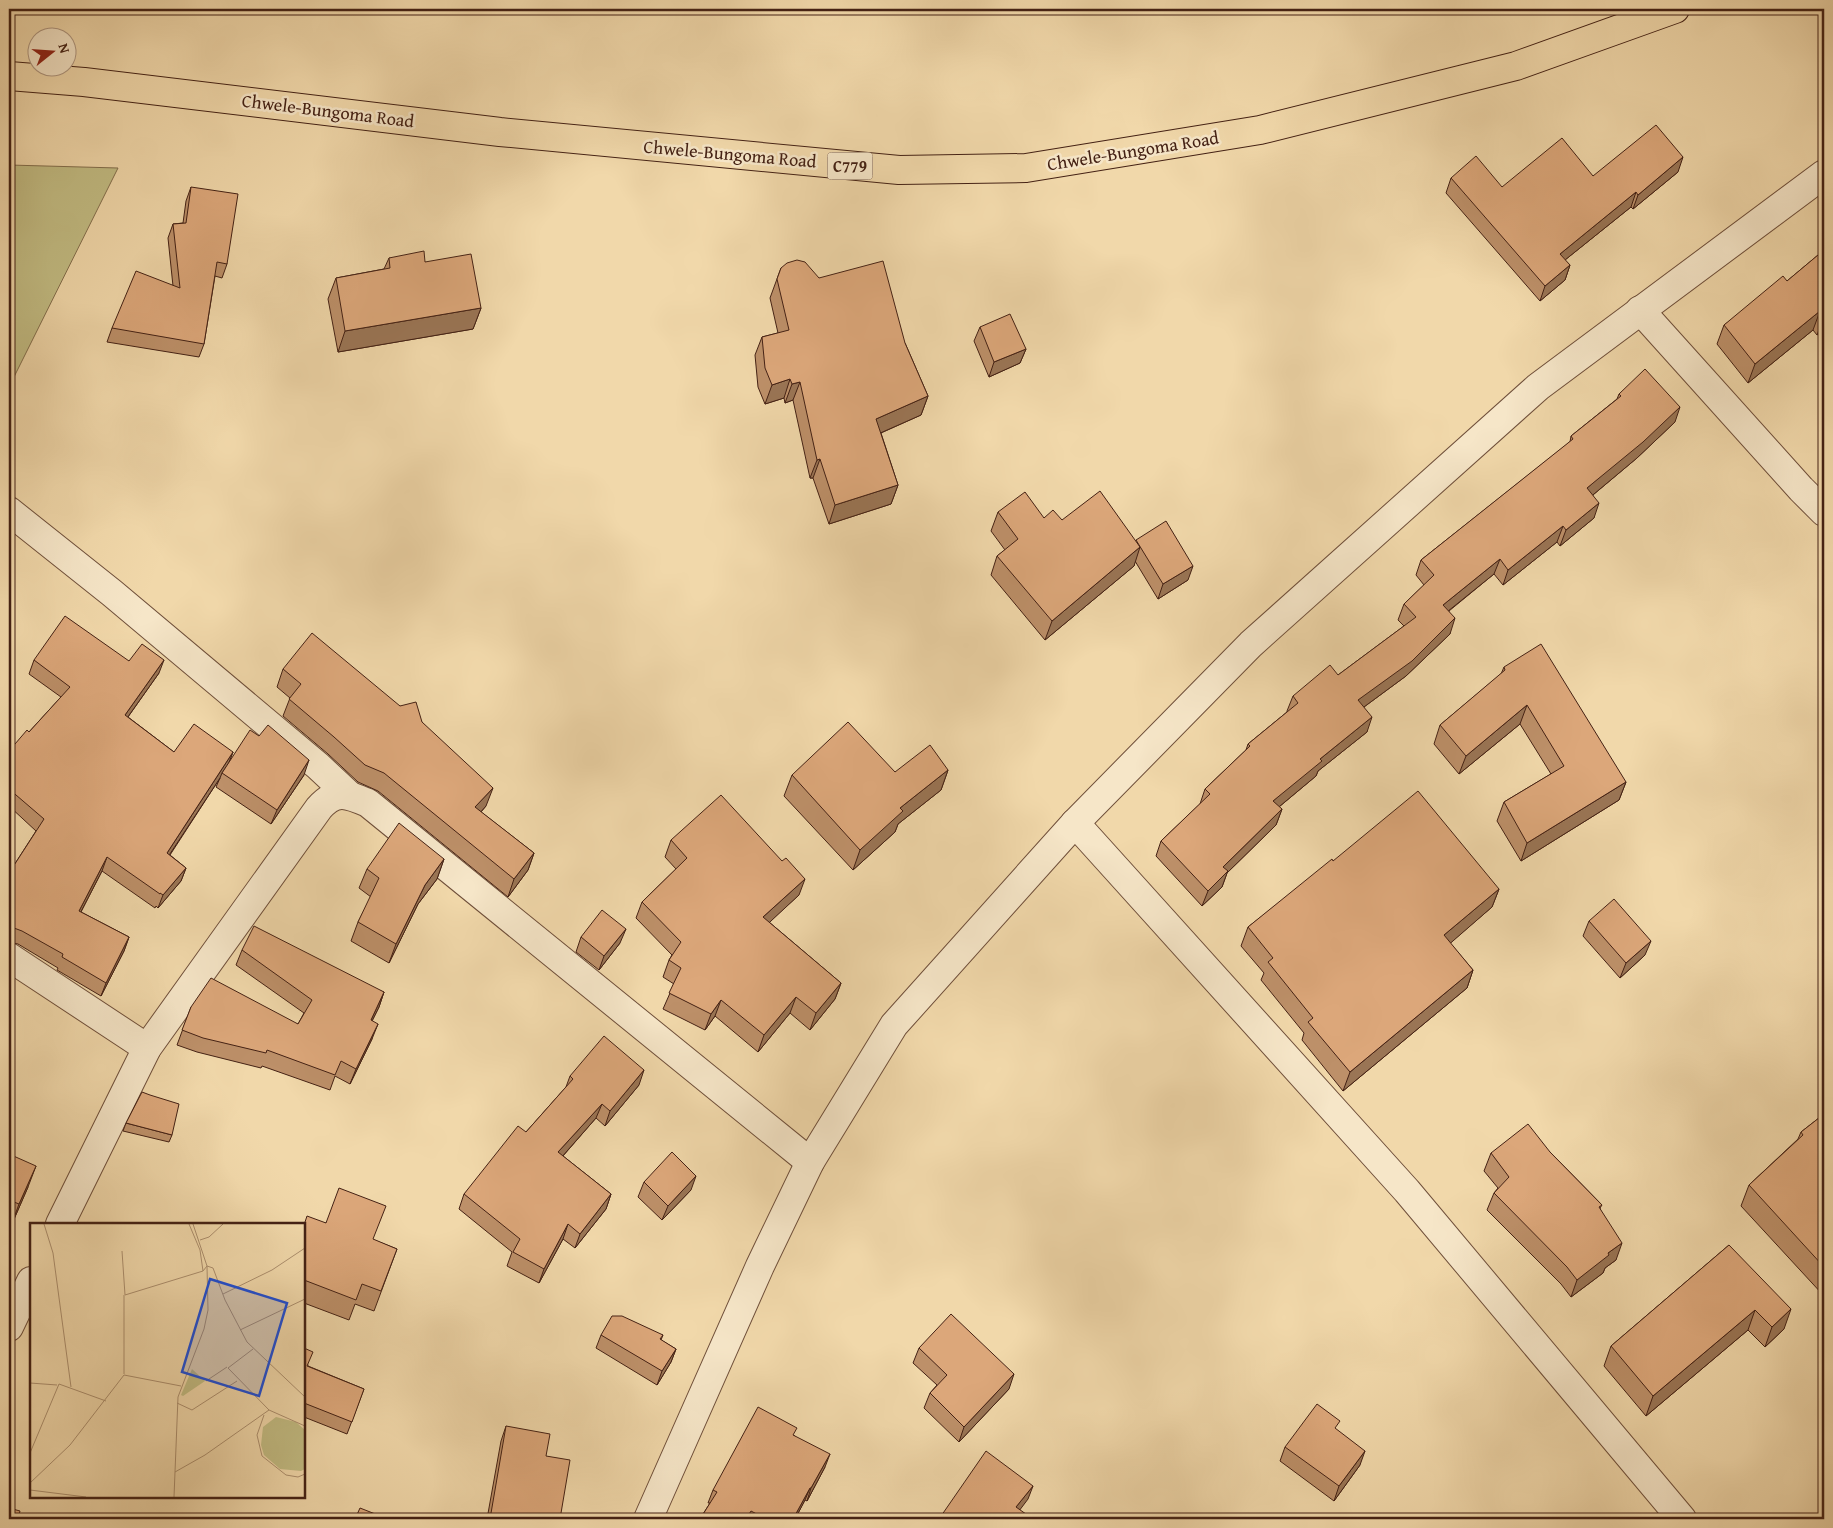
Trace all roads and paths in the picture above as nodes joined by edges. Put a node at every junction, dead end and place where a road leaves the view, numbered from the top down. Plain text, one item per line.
1 (1675, 9) edge
2 (9, 76) edge
3 (1824, 174) edge
4 (1640, 310) junction
5 (9, 511) edge
6 (1824, 512) edge
7 (349, 794) junction
8 (1075, 823) junction
9 (9, 957) edge
10 (147, 1048) junction
11 (810, 1162) junction
12 (60, 1223) edge
13 (30, 1284) edge
14 (9, 1327) edge
15 (648, 1519) edge
16 (1682, 1519) edge

1 - 2 main road, Chwele-Bungoma Road / C779
3 - 4 street
4 - 6 street
4 - 8 street
5 - 7 street
7 - 10 street
7 - 11 street
8 - 11 street
8 - 16 street
9 - 10 street
10 - 12 street
11 - 15 street
13 - 14 street

